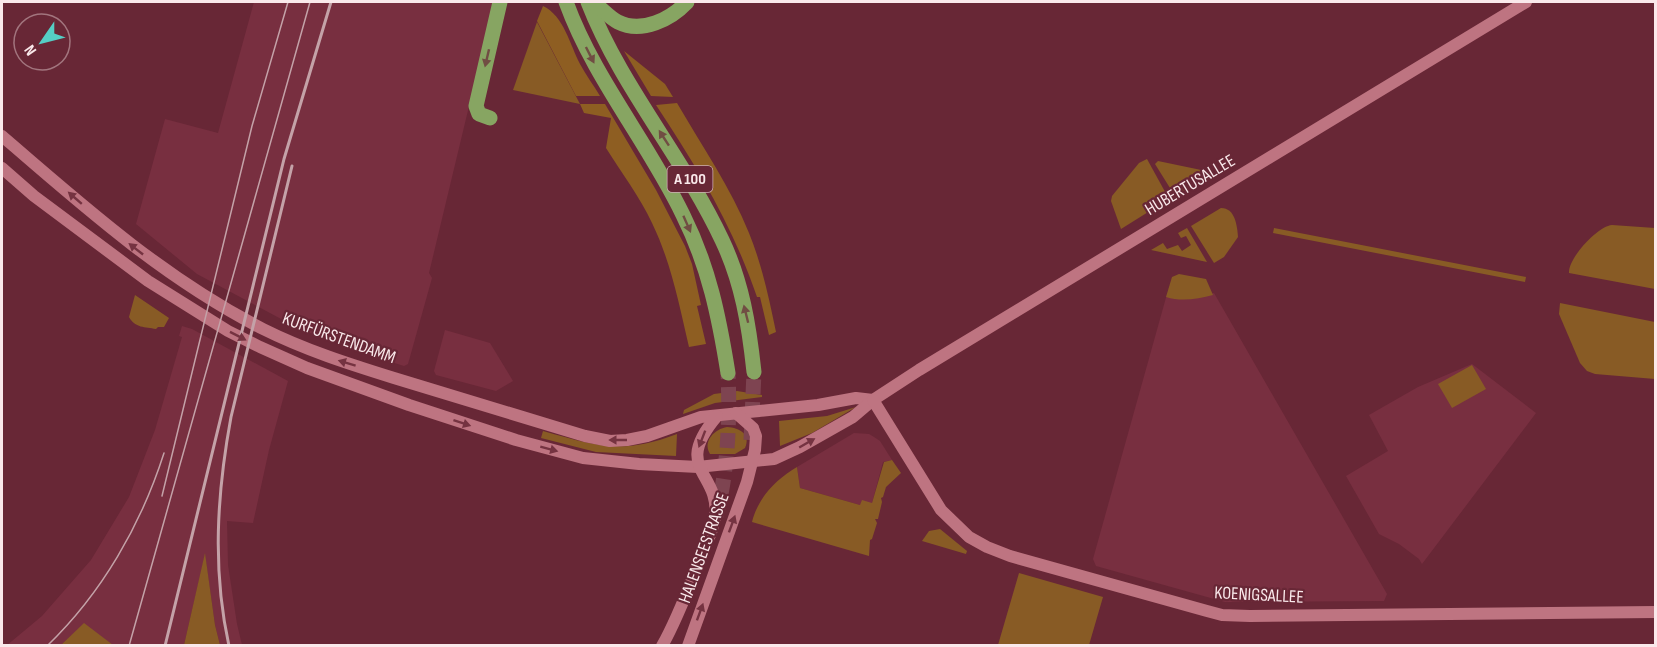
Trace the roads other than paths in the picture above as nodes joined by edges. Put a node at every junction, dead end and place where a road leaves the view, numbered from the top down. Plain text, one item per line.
1 (500, 2) edge
2 (566, 2) edge
3 (590, 2) edge
4 (687, 2) edge
5 (1526, 2) edge
6 (490, 118) dead end
7 (2, 136) edge
8 (2, 168) edge
9 (754, 372) tunnel mouth
10 (728, 374) tunnel mouth
11 (873, 400) junction
12 (736, 413) junction
13 (717, 416) junction
14 (753, 462) junction
15 (698, 467) junction
16 (1656, 612) edge
17 (662, 645) edge
18 (688, 645) edge

1 -> 6 highway
2 -> 10 highway, A 100
3 - 4 highway
9 -> 3 highway, A 100
5 - 11 main road, HUBERTUSALLEE
13 -> 7 main road, KURFÜRSTENDAMM
8 -> 15 main road, KURFÜRSTENDAMM
11 - 12 main road
14 -> 11 main road, HUBERTUSALLEE
11 - 16 main road, KOENIGSALLEE
12 - 13 main road, KURFÜRSTENDAMM
12 - 14 main road, HALENSEESTRASSE
13 -> 15 main road
14 - 15 main road, HUBERTUSALLEE
18 -> 14 main road, HALENSEESTRASSE
15 - 17 main road, HALENSEESTRASSE

